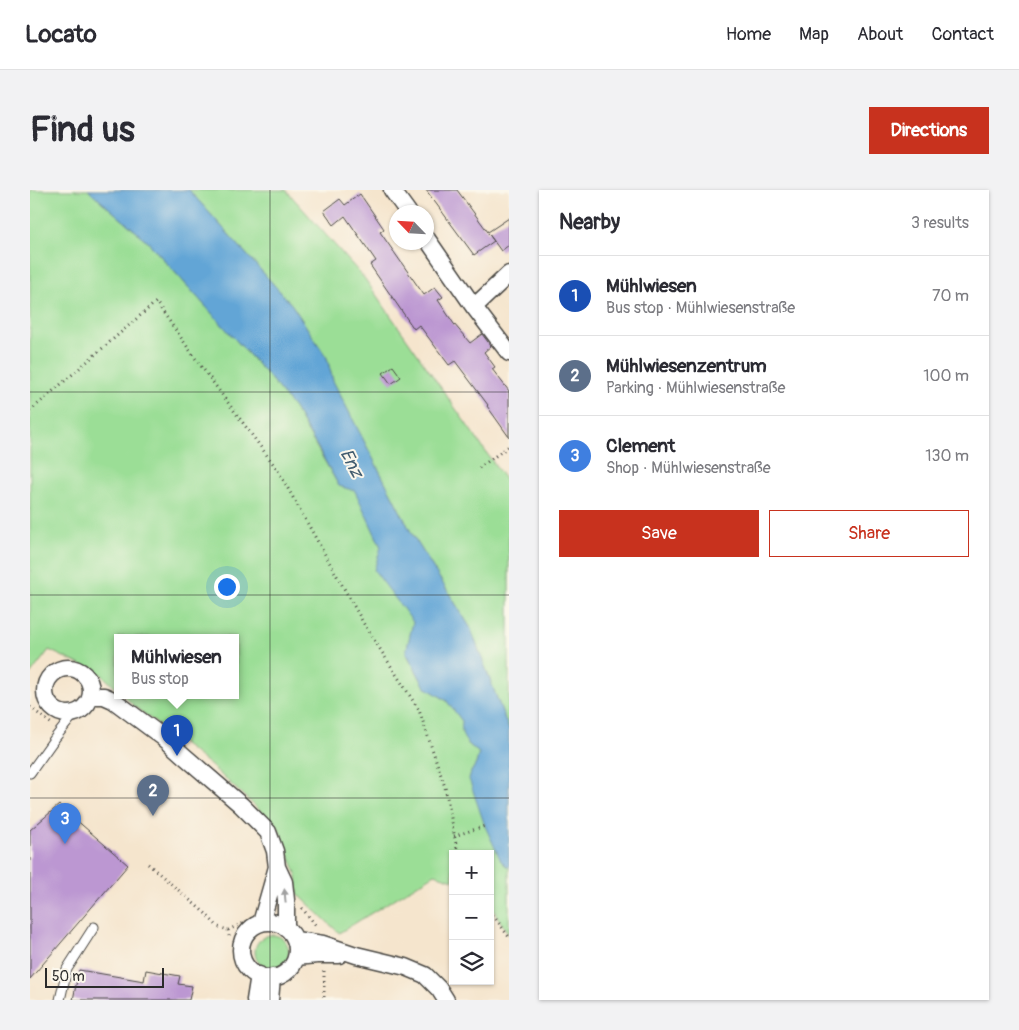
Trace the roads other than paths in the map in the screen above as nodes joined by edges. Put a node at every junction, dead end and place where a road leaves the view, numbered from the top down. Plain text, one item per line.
1 (392, 190) edge
2 (403, 205) edge
3 (434, 250) edge
4 (509, 274) edge
5 (474, 307) junction
6 (509, 353) edge
7 (91, 696) junction
8 (76, 713) junction
9 (30, 772) edge
10 (277, 867) junction
11 (262, 923) junction
12 (94, 927) dead end
13 (286, 927) junction
14 (296, 940) junction
15 (356, 954) junction
16 (296, 957) junction
17 (265, 976) junction
18 (60, 1000) edge
19 (256, 1000) edge
20 (270, 1000) edge
21 (446, 1000) edge

1 - 2 street
3 - 5 street
4 - 5 street
5 - 6 street
7 - 8 street
7 - 8 street
7 - 10 street
8 - 9 lane
10 - 11 street
13 -> 10 street
11 - 13 street
11 - 17 street
12 - 18 lane
13 - 14 street
14 - 15 street
14 - 16 street
15 - 16 street
15 - 21 street
16 - 17 street
17 - 19 street
17 - 20 street

